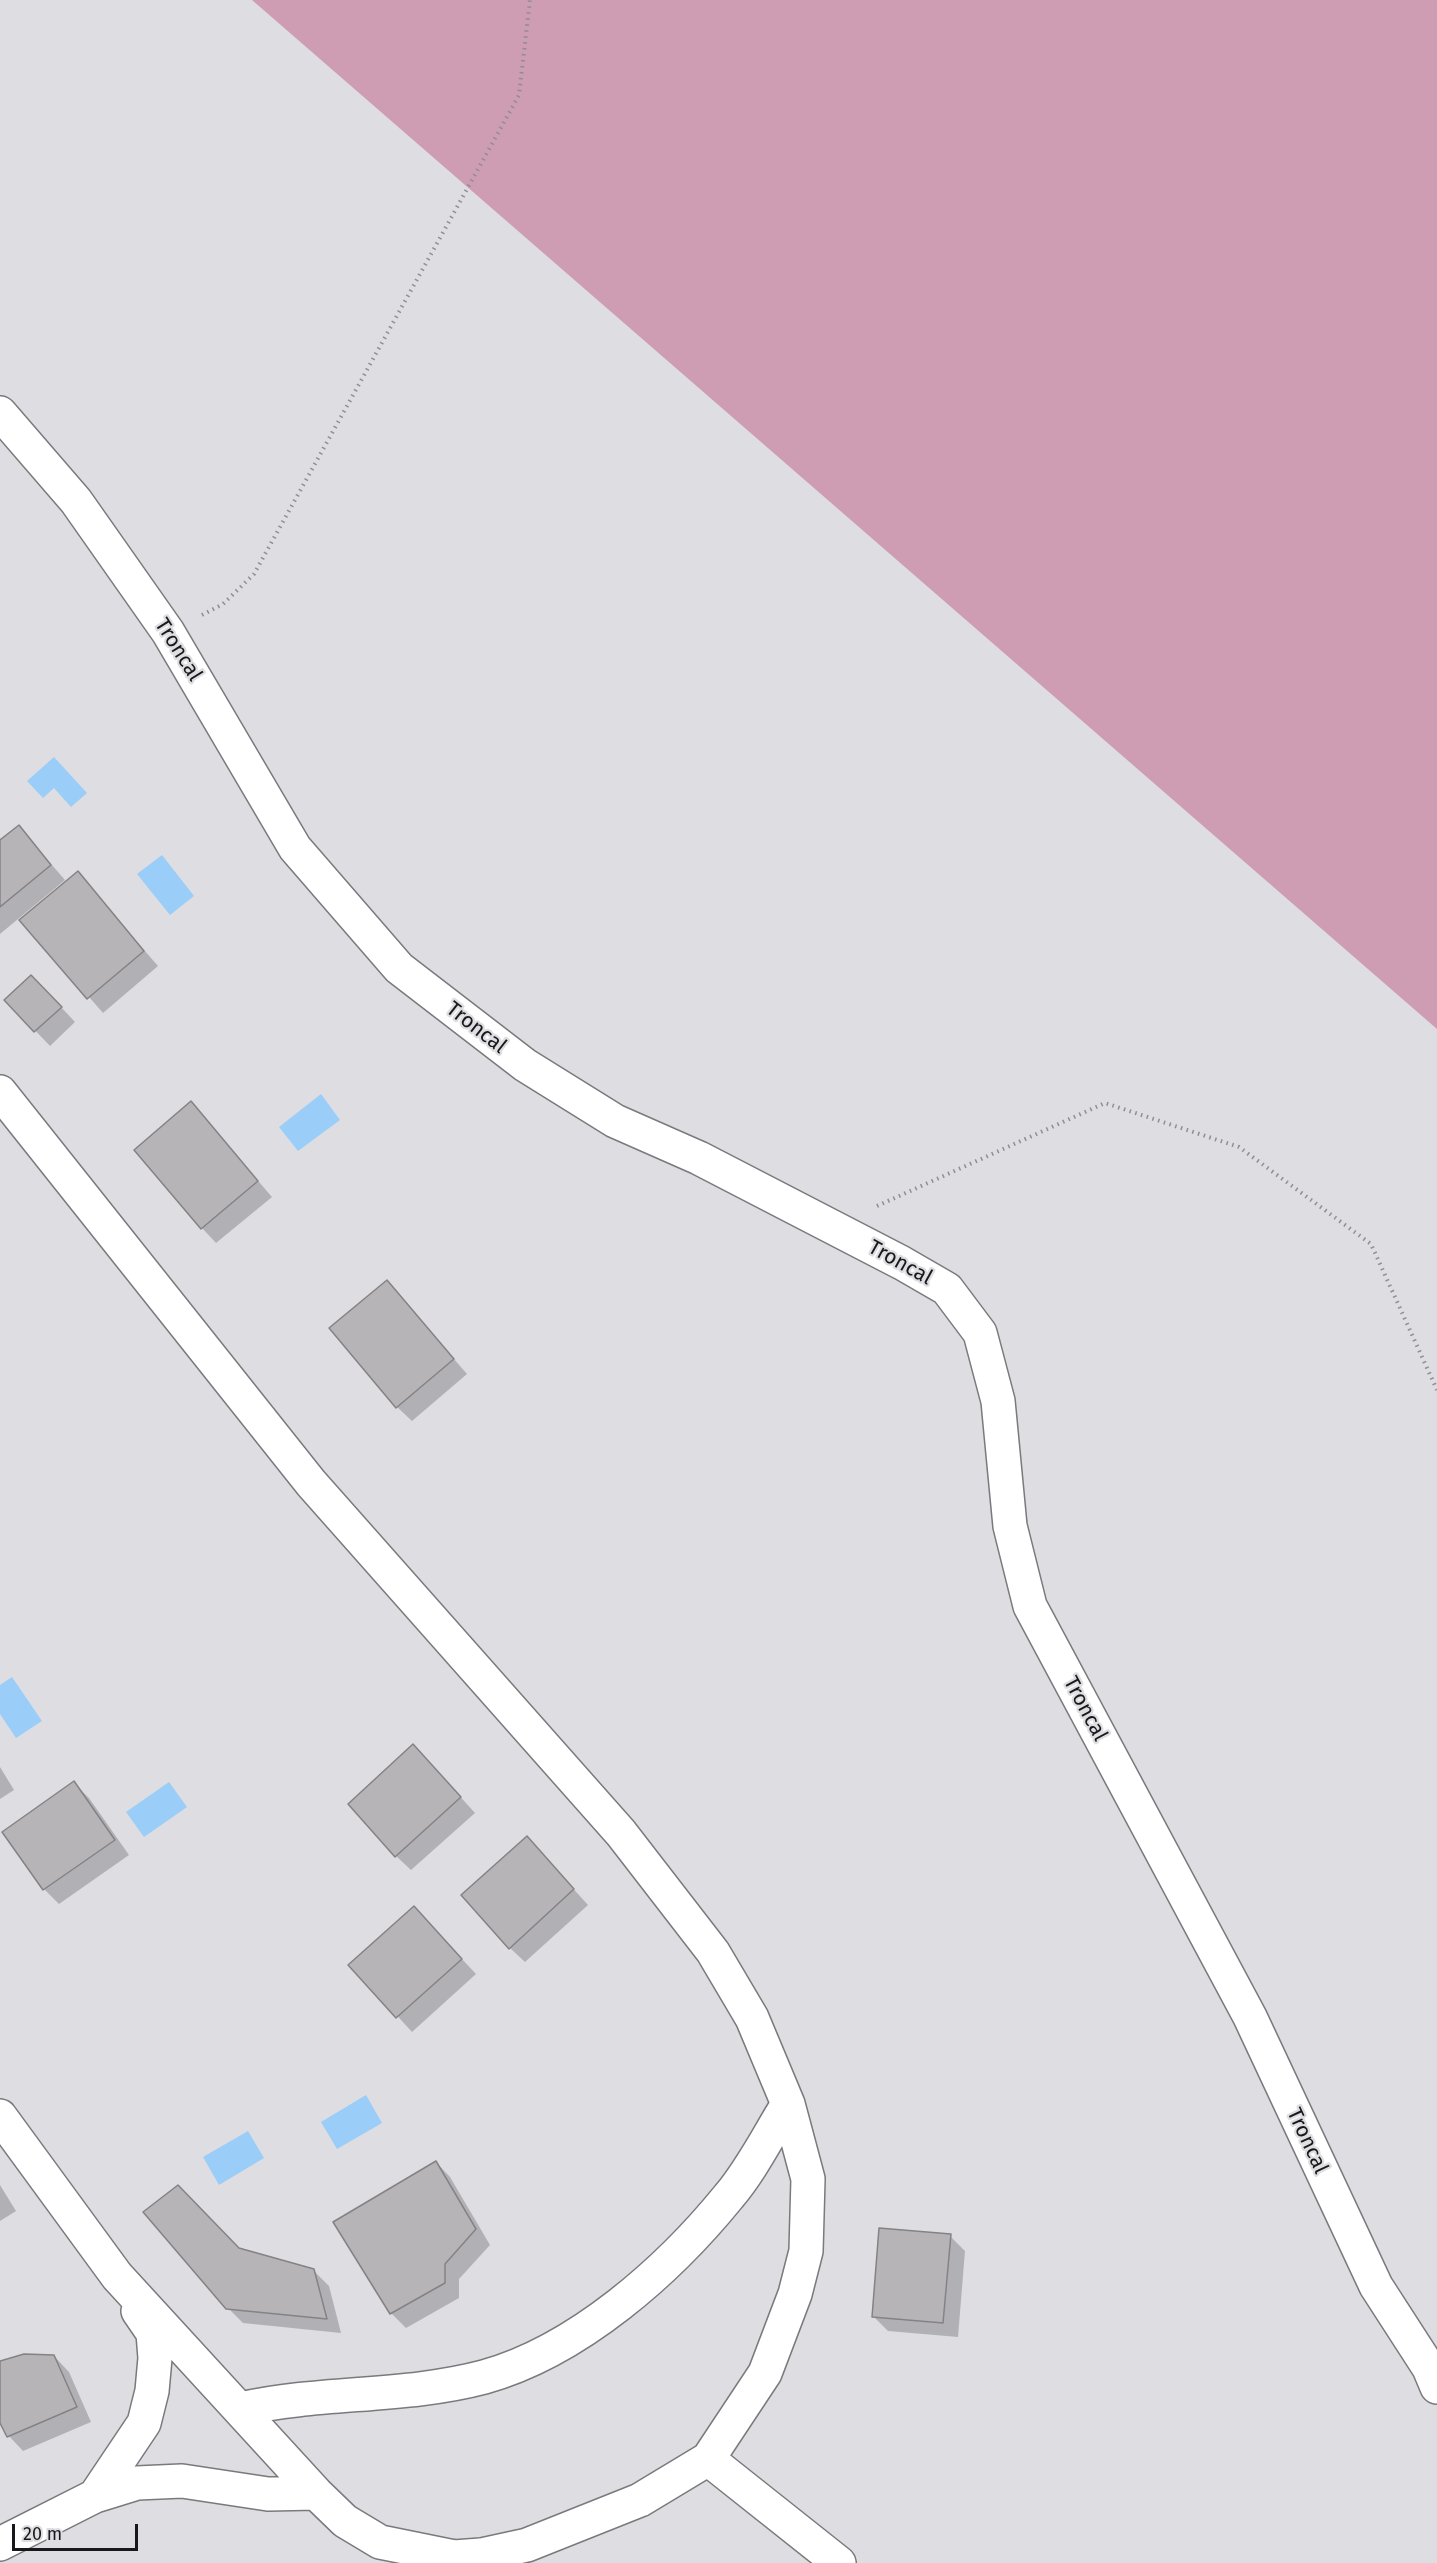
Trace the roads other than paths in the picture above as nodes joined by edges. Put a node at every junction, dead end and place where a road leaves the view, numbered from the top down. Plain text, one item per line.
1 (0, 413) edge
2 (0, 1092) edge
3 (788, 2104) junction
4 (0, 2116) edge
5 (117, 2276) junction
6 (1437, 2387) edge
7 (241, 2409) junction
8 (708, 2459) junction
9 (316, 2493) junction
10 (95, 2496) junction
11 (352, 2524) junction
12 (0, 2544) edge
13 (519, 2554) edge
14 (435, 2558) edge
15 (373, 2563) edge
16 (838, 2563) edge

1 - 6 street, Troncal
2 - 3 street
3 - 7 street
3 - 8 street
4 - 5 street
5 - 7 street
5 - 10 street
7 - 9 street
8 - 13 street
8 - 16 street
9 - 10 street
9 - 11 street
10 - 12 street
11 - 14 street
11 - 15 street
13 - 14 street

